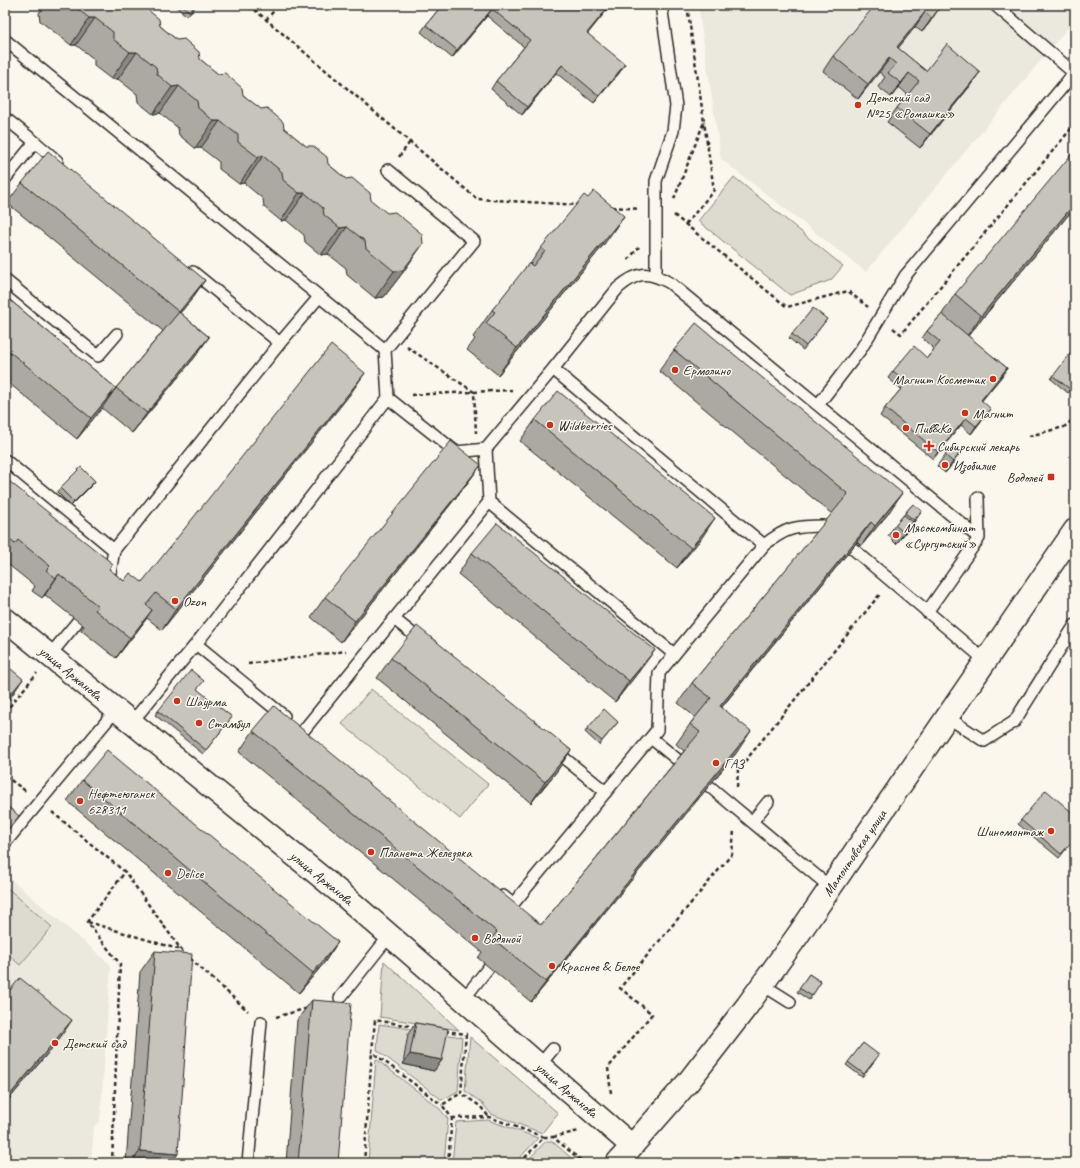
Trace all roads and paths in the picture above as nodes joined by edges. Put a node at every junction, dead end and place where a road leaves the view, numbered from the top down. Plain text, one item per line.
1 (249, 5) edge
2 (279, 5) edge
3 (661, 5) edge
4 (688, 5) edge
5 (995, 5) edge
6 (266, 20) junction
7 (5, 40) edge
8 (1074, 72) edge
9 (5, 118) edge
10 (704, 122) junction
11 (1075, 124) edge
12 (35, 142) junction
13 (410, 142) junction
14 (65, 167) edge
15 (388, 170) joint
16 (5, 180) edge
17 (586, 206) edge
18 (609, 207) edge
19 (656, 210) junction
20 (669, 211) junction
21 (686, 224) junction
22 (182, 262) edge
23 (656, 275) junction
24 (5, 280) edge
25 (319, 297) junction
26 (880, 317) junction
27 (117, 334) dead end
28 (280, 343) junction
29 (385, 350) junction
30 (553, 369) junction
31 (474, 392) dead end
32 (388, 398) junction
33 (818, 405) junction
34 (1075, 418) edge
35 (1028, 436) dead end
36 (482, 450) junction
37 (5, 460) edge
38 (978, 498) dead end
39 (489, 502) junction
40 (824, 526) edge
41 (1075, 530) edge
42 (978, 538) junction
43 (764, 545) junction
44 (852, 548) edge
45 (114, 550) junction
46 (890, 580) junction
47 (100, 593) edge
48 (927, 612) junction
49 (5, 618) edge
50 (394, 619) junction
51 (78, 621) edge
52 (1075, 625) edge
53 (196, 644) junction
54 (430, 648) edge
55 (353, 650) edge
56 (674, 654) junction
57 (50, 655) junction
58 (986, 661) junction
59 (225, 668) junction
60 (38, 673) dead end
61 (5, 712) edge
62 (124, 716) junction
63 (947, 717) junction
64 (651, 738) junction
65 (546, 743) edge
66 (679, 761) edge
67 (709, 786) edge
68 (606, 792) junction
69 (768, 802) dead end
70 (736, 808) junction
71 (49, 809) dead end
72 (752, 822) junction
73 (5, 843) edge
74 (125, 872) junction
75 (830, 888) junction
76 (495, 890) edge
77 (87, 922) junction
78 (390, 935) junction
79 (182, 951) junction
80 (489, 967) dead end
81 (763, 985) junction
82 (340, 998) joint
83 (463, 1000) junction
84 (790, 1002) dead end
85 (261, 1022) junction
86 (420, 1027) edge
87 (444, 1031) edge
88 (553, 1049) dead end
89 (372, 1052) junction
90 (539, 1066) junction
91 (461, 1093) junction
92 (610, 1094) dead end
93 (442, 1105) junction
94 (489, 1117) junction
95 (452, 1118) junction
96 (580, 1130) dead end
97 (544, 1136) junction
98 (553, 1137) junction
99 (632, 1146) junction
100 (112, 1163) edge
101 (248, 1163) edge
102 (364, 1163) edge
103 (448, 1163) edge
104 (520, 1163) edge
105 (584, 1163) edge
106 (617, 1163) edge

1 - 6 path
2 - 6 path
3 - 19 lane
4 - 10 path
5 - 8 lane
6 - 13 path
7 - 25 lane
8 - 26 lane
9 - 12 lane
10 - 20 path
10 - 21 path
11 - 26 path
12 - 14 lane
12 - 16 lane
13 - 15 path
13 - 17 path
15 - 29 lane
18 - 19 path
19 - 20 path
19 - 23 lane
20 - 21 path
21 - 26 path
22 - 28 lane
23 - 30 lane
23 - 33 lane
24 - 27 lane
25 - 28 lane
25 - 29 lane
26 - 33 lane
28 - 45 lane
29 - 32 lane
30 - 36 lane
30 - 43 lane
31 - 36 path
32 - 36 lane
32 - 53 lane
33 - 42 lane
34 - 35 path
36 - 39 lane
37 - 45 lane
38 - 42 lane
39 - 50 lane
39 - 56 lane
40 - 43 lane
41 - 58 street, Мамонтовская улица
42 - 48 lane
43 - 56 lane
44 - 46 lane
45 - 47 lane
46 - 48 lane
46 - 70 path
48 - 58 lane
49 - 57 street, улица Аржанова
50 - 54 lane
50 - 59 lane
51 - 57 lane
52 - 63 lane
53 - 59 lane
53 - 62 lane
55 - 59 path
56 - 64 lane
57 - 62 street, улица Аржанова
58 - 63 street, Мамонтовская улица
60 - 61 path
62 - 73 lane
62 - 78 street, улица Аржанова
63 - 75 street, Мамонтовская улица
64 - 66 lane
64 - 68 lane
65 - 68 lane
67 - 70 lane
68 - 76 lane
69 - 72 lane
70 - 72 lane
70 - 92 path
71 - 74 path
72 - 75 lane
74 - 77 path
74 - 79 path
75 - 81 street, Мамонтовская улица
77 - 79 path
77 - 100 path
78 - 82 lane
78 - 83 street, улица Аржанова
79 - 85 path
80 - 83 lane
81 - 84 lane
81 - 99 street, Мамонтовская улица
82 - 85 path
83 - 90 street, улица Аржанова
85 - 101 lane
86 - 89 path
87 - 91 path
88 - 90 lane
89 - 93 path
89 - 102 path
90 - 99 street, улица Аржанова
91 - 93 path
91 - 94 path
93 - 95 path
94 - 95 path
94 - 97 path
95 - 103 path
96 - 98 path
97 - 98 path
97 - 104 path
98 - 105 path
99 - 106 street, Мамонтовская улица

